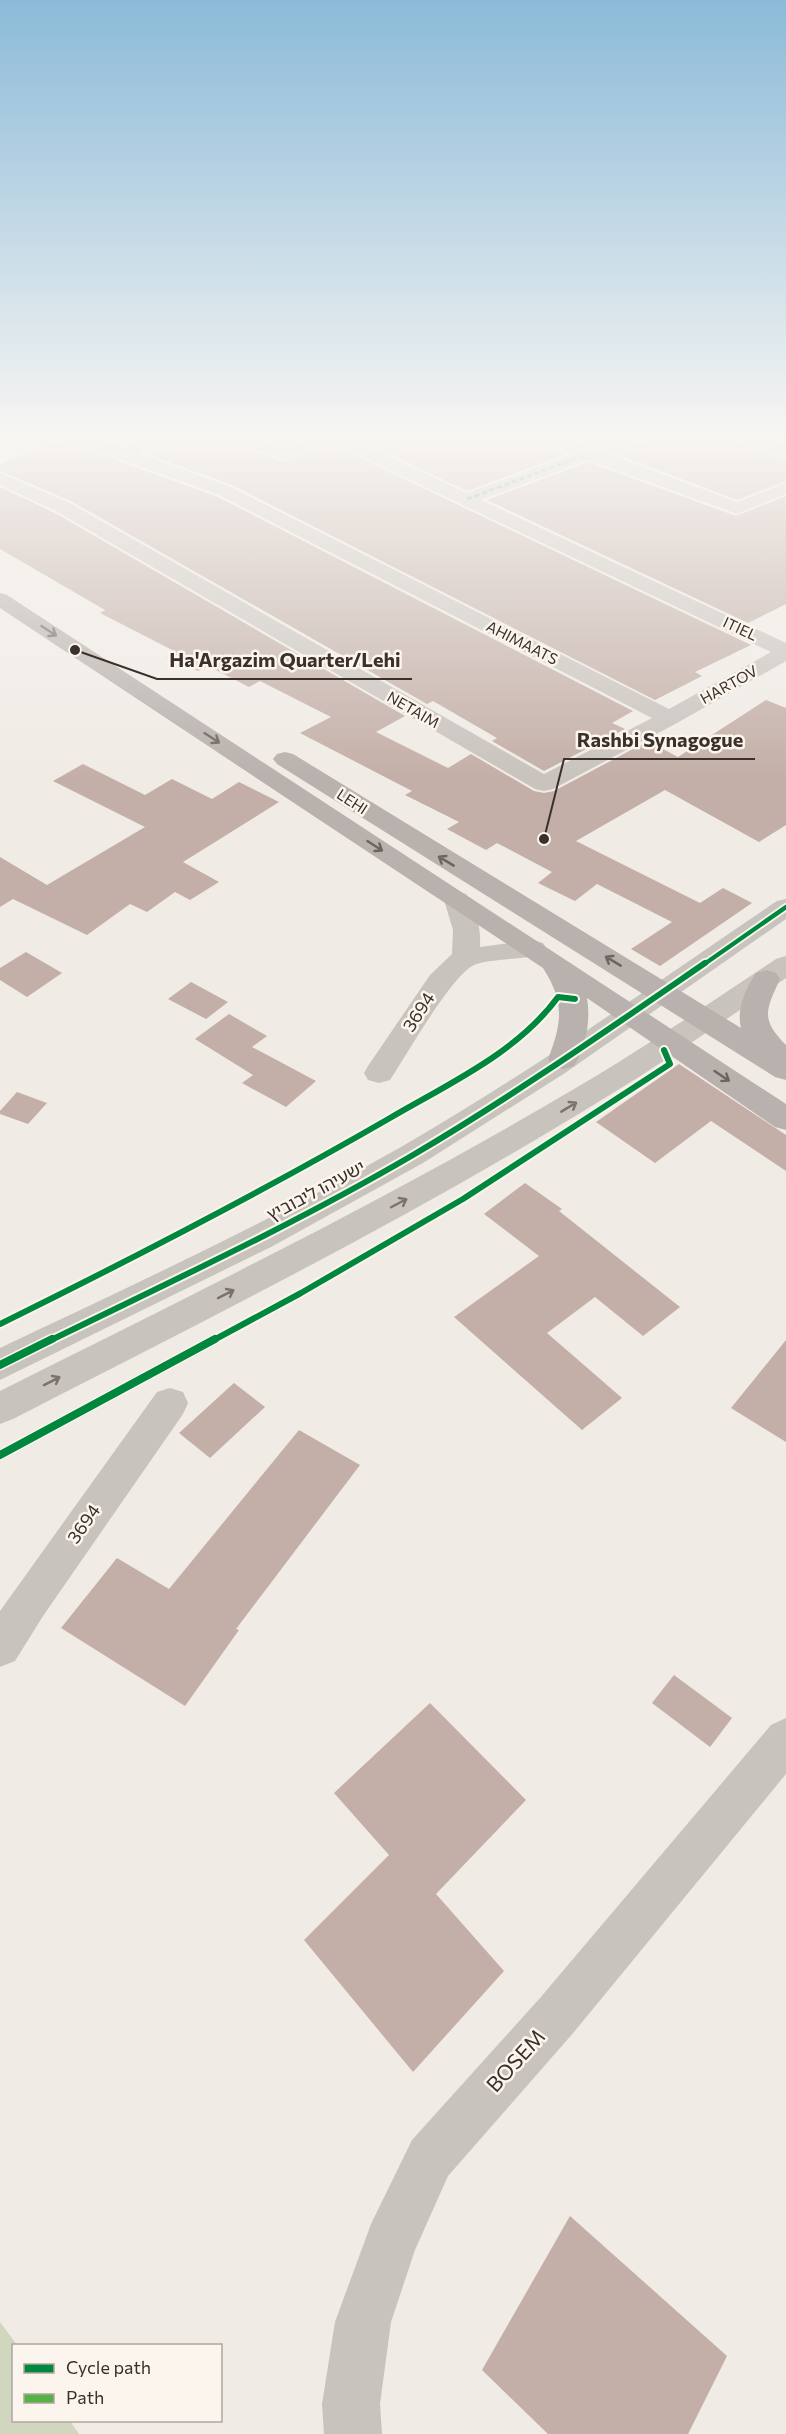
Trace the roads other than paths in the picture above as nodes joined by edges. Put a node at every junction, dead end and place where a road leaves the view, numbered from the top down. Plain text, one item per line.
1 (140, 552) edge
2 (344, 552) edge
3 (577, 552) edge
4 (0, 577) edge
5 (0, 599) edge
6 (786, 652) edge
7 (669, 718) junction
8 (544, 784) joint
9 (457, 900) junction
10 (786, 907) edge
11 (542, 955) junction
12 (466, 957) junction
13 (776, 972) edge
14 (663, 992) junction
15 (630, 1014) junction
16 (709, 1020) junction
17 (674, 1043) junction
18 (563, 1059) junction
19 (786, 1063) edge
20 (786, 1070) edge
21 (380, 1072) dead end
22 (786, 1119) edge
23 (0, 1365) edge
24 (170, 1403) dead end
25 (0, 1408) edge
26 (0, 1647) edge
27 (786, 1740) edge
28 (353, 2434) edge

1 - 8 street, NETAIM
2 - 7 street, AHIMAATS
3 - 6 street, ITIEL
14 -> 4 main road, LEHI
5 -> 9 main road, LEHI
6 - 7 street, HARTOV
7 - 8 street, HARTOV
9 - 11 main road, LEHI
9 - 12 street
10 - 14 street, ישעיהו ליבוביץ
11 - 12 street
11 - 15 main road, LEHI
11 - 18 main road
12 - 21 street, 3694
13 - 16 street
13 - 19 main road
14 - 15 street, ישעיהו ליבוביץ
14 - 16 main road, LEHI
15 - 17 main road, LEHI
15 - 18 street, ישעיהו ליבוביץ
16 - 17 street
16 - 20 main road, LEHI
17 -> 22 main road, LEHI
25 -> 17 street
18 - 23 street, ישעיהו ליבוביץ
24 - 26 street, 3694
27 - 28 street, BOSEM

